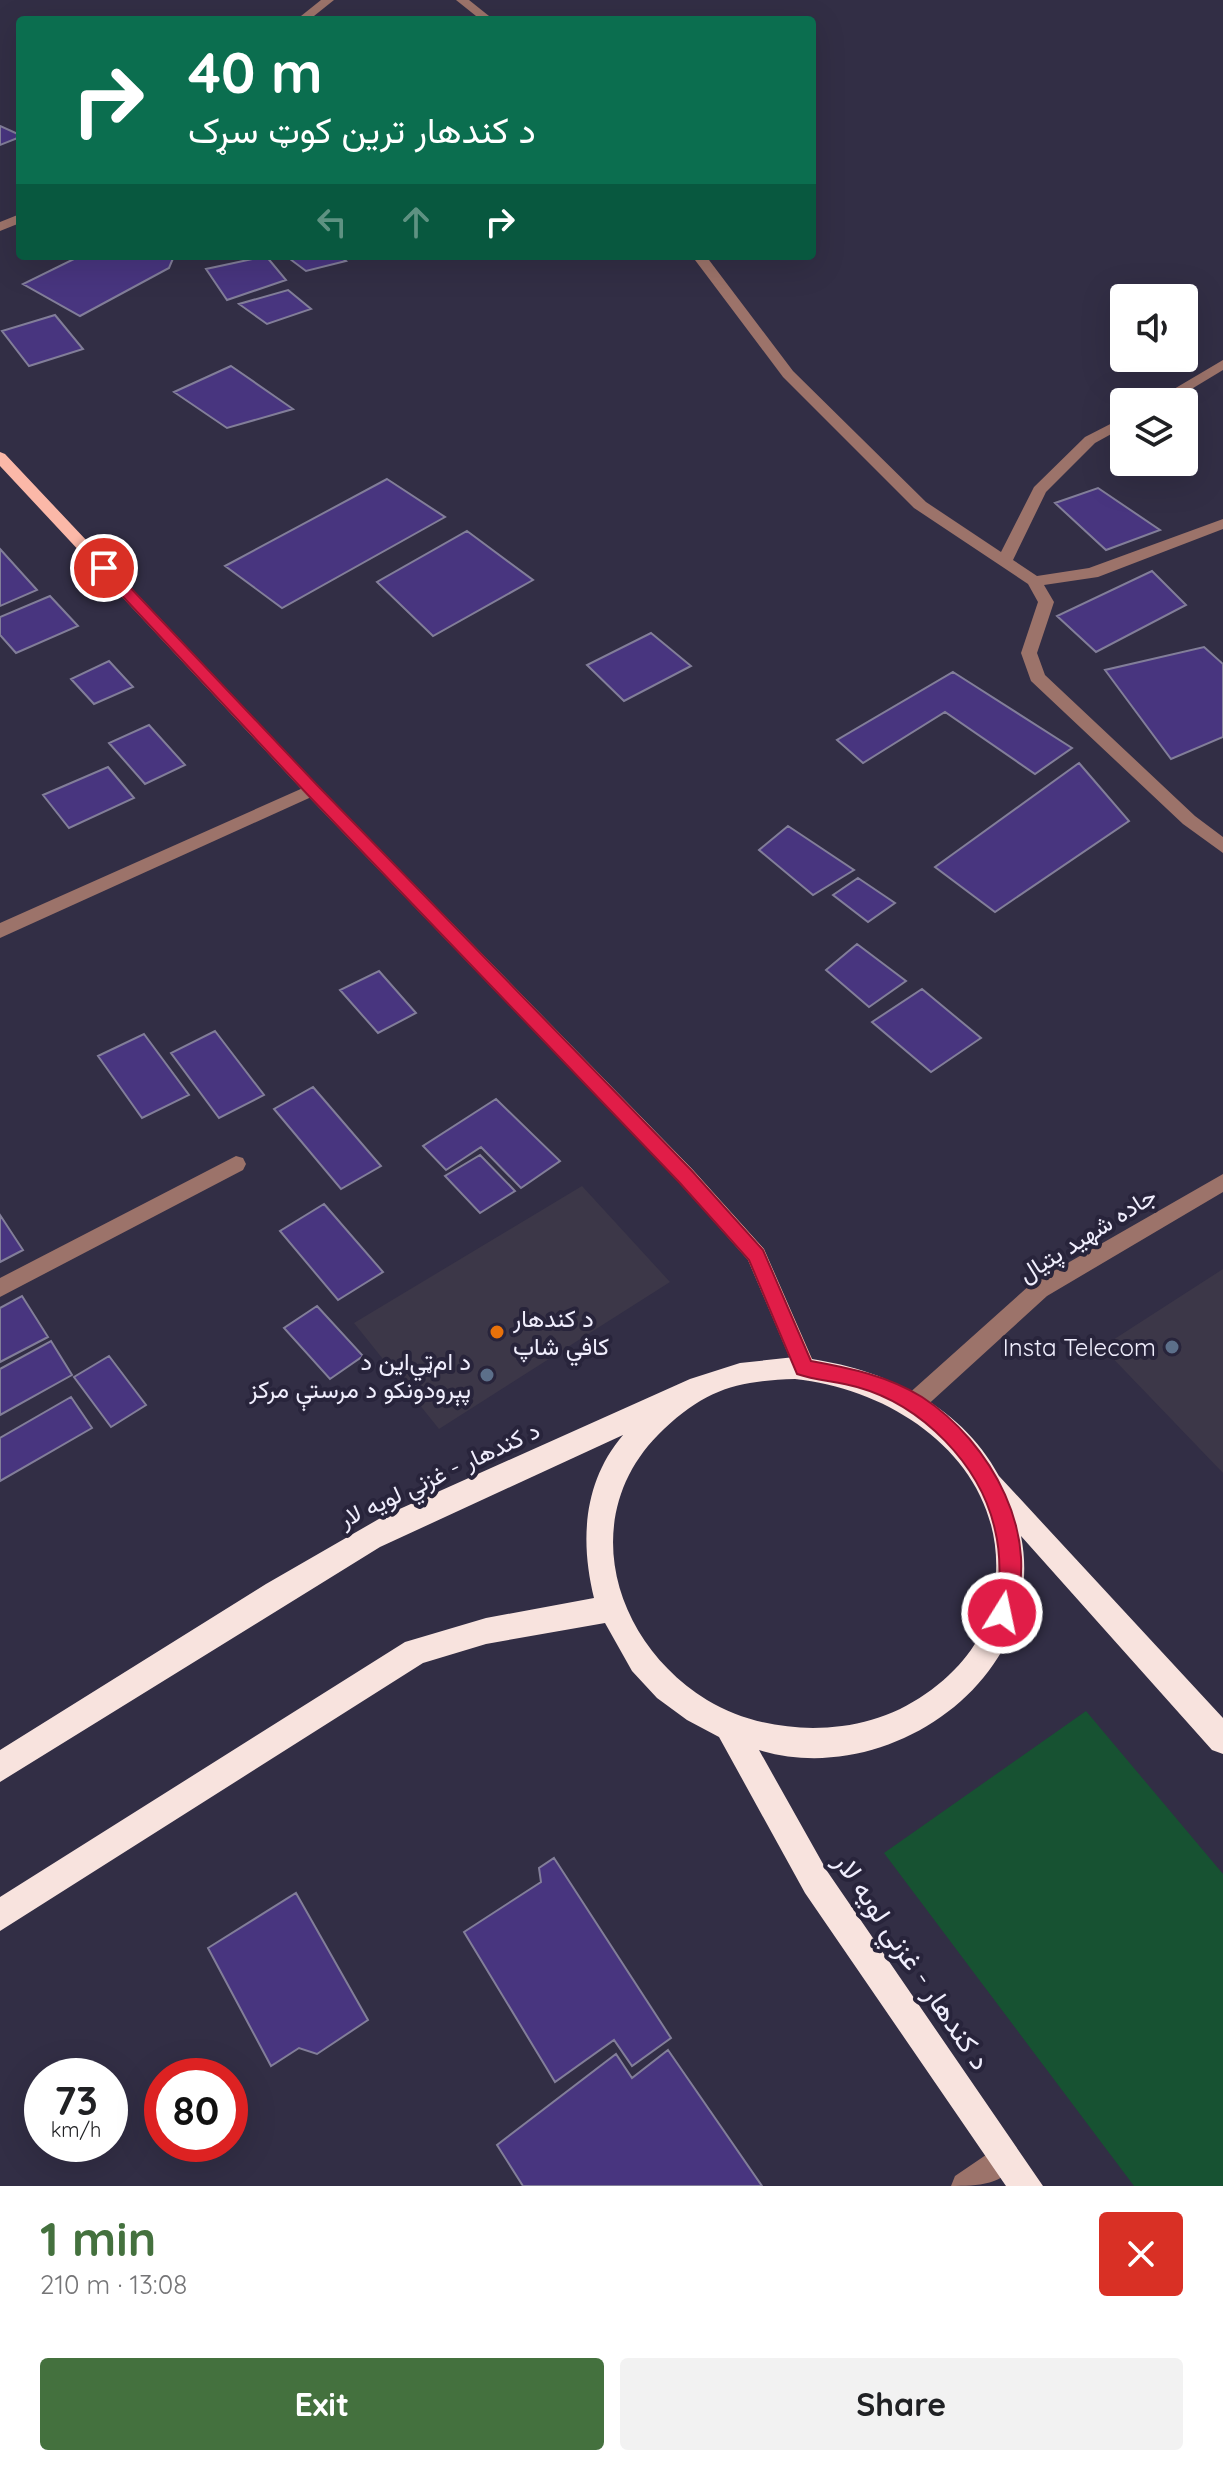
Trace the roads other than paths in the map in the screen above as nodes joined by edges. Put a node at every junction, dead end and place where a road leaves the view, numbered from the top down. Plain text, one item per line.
1 (328, 0) edge
2 (462, 0) edge
3 (307, 16) edge
4 (483, 16) edge
5 (702, 260) edge
6 (1223, 364) edge
7 (1183, 388) edge
8 (1110, 429) edge
9 (0, 457) edge
10 (1223, 524) edge
11 (1004, 561) junction
12 (1034, 581) junction
13 (312, 790) junction
14 (1223, 847) edge
15 (0, 931) edge
16 (236, 1164) dead end
17 (1223, 1182) edge
18 (0, 1288) edge
19 (805, 1368) junction
20 (681, 1398) junction
21 (914, 1403) junction
22 (988, 1479) junction
23 (610, 1609) junction
24 (730, 1727) junction
25 (1223, 1740) edge
26 (0, 1767) edge
27 (0, 1915) edge
28 (1005, 2156) junction
29 (965, 2186) edge
30 (1026, 2186) edge

1 - 3 street
2 - 4 street
5 - 11 street
6 - 7 street
8 - 11 street
9 - 13 main road
10 - 12 street
11 - 12 street
12 - 14 street
13 - 15 street
13 - 19 main road
16 - 18 street
17 - 21 street, جاده شهید پتیال
19 - 20 highway, د کندهار - غزني لويه لار
19 - 21 highway, د کندهار - غزني لويه لار
20 - 23 highway
20 - 26 highway, د کندهار - غزني لويه لار
21 - 22 highway, د کندهار - غزني لويه لار
22 - 24 highway
22 - 25 highway
23 - 24 highway
23 - 27 highway
24 - 28 highway, د کندهار - غزني لويه لار
28 - 29 street
28 - 30 highway, د کندهار - غزني لويه لار

